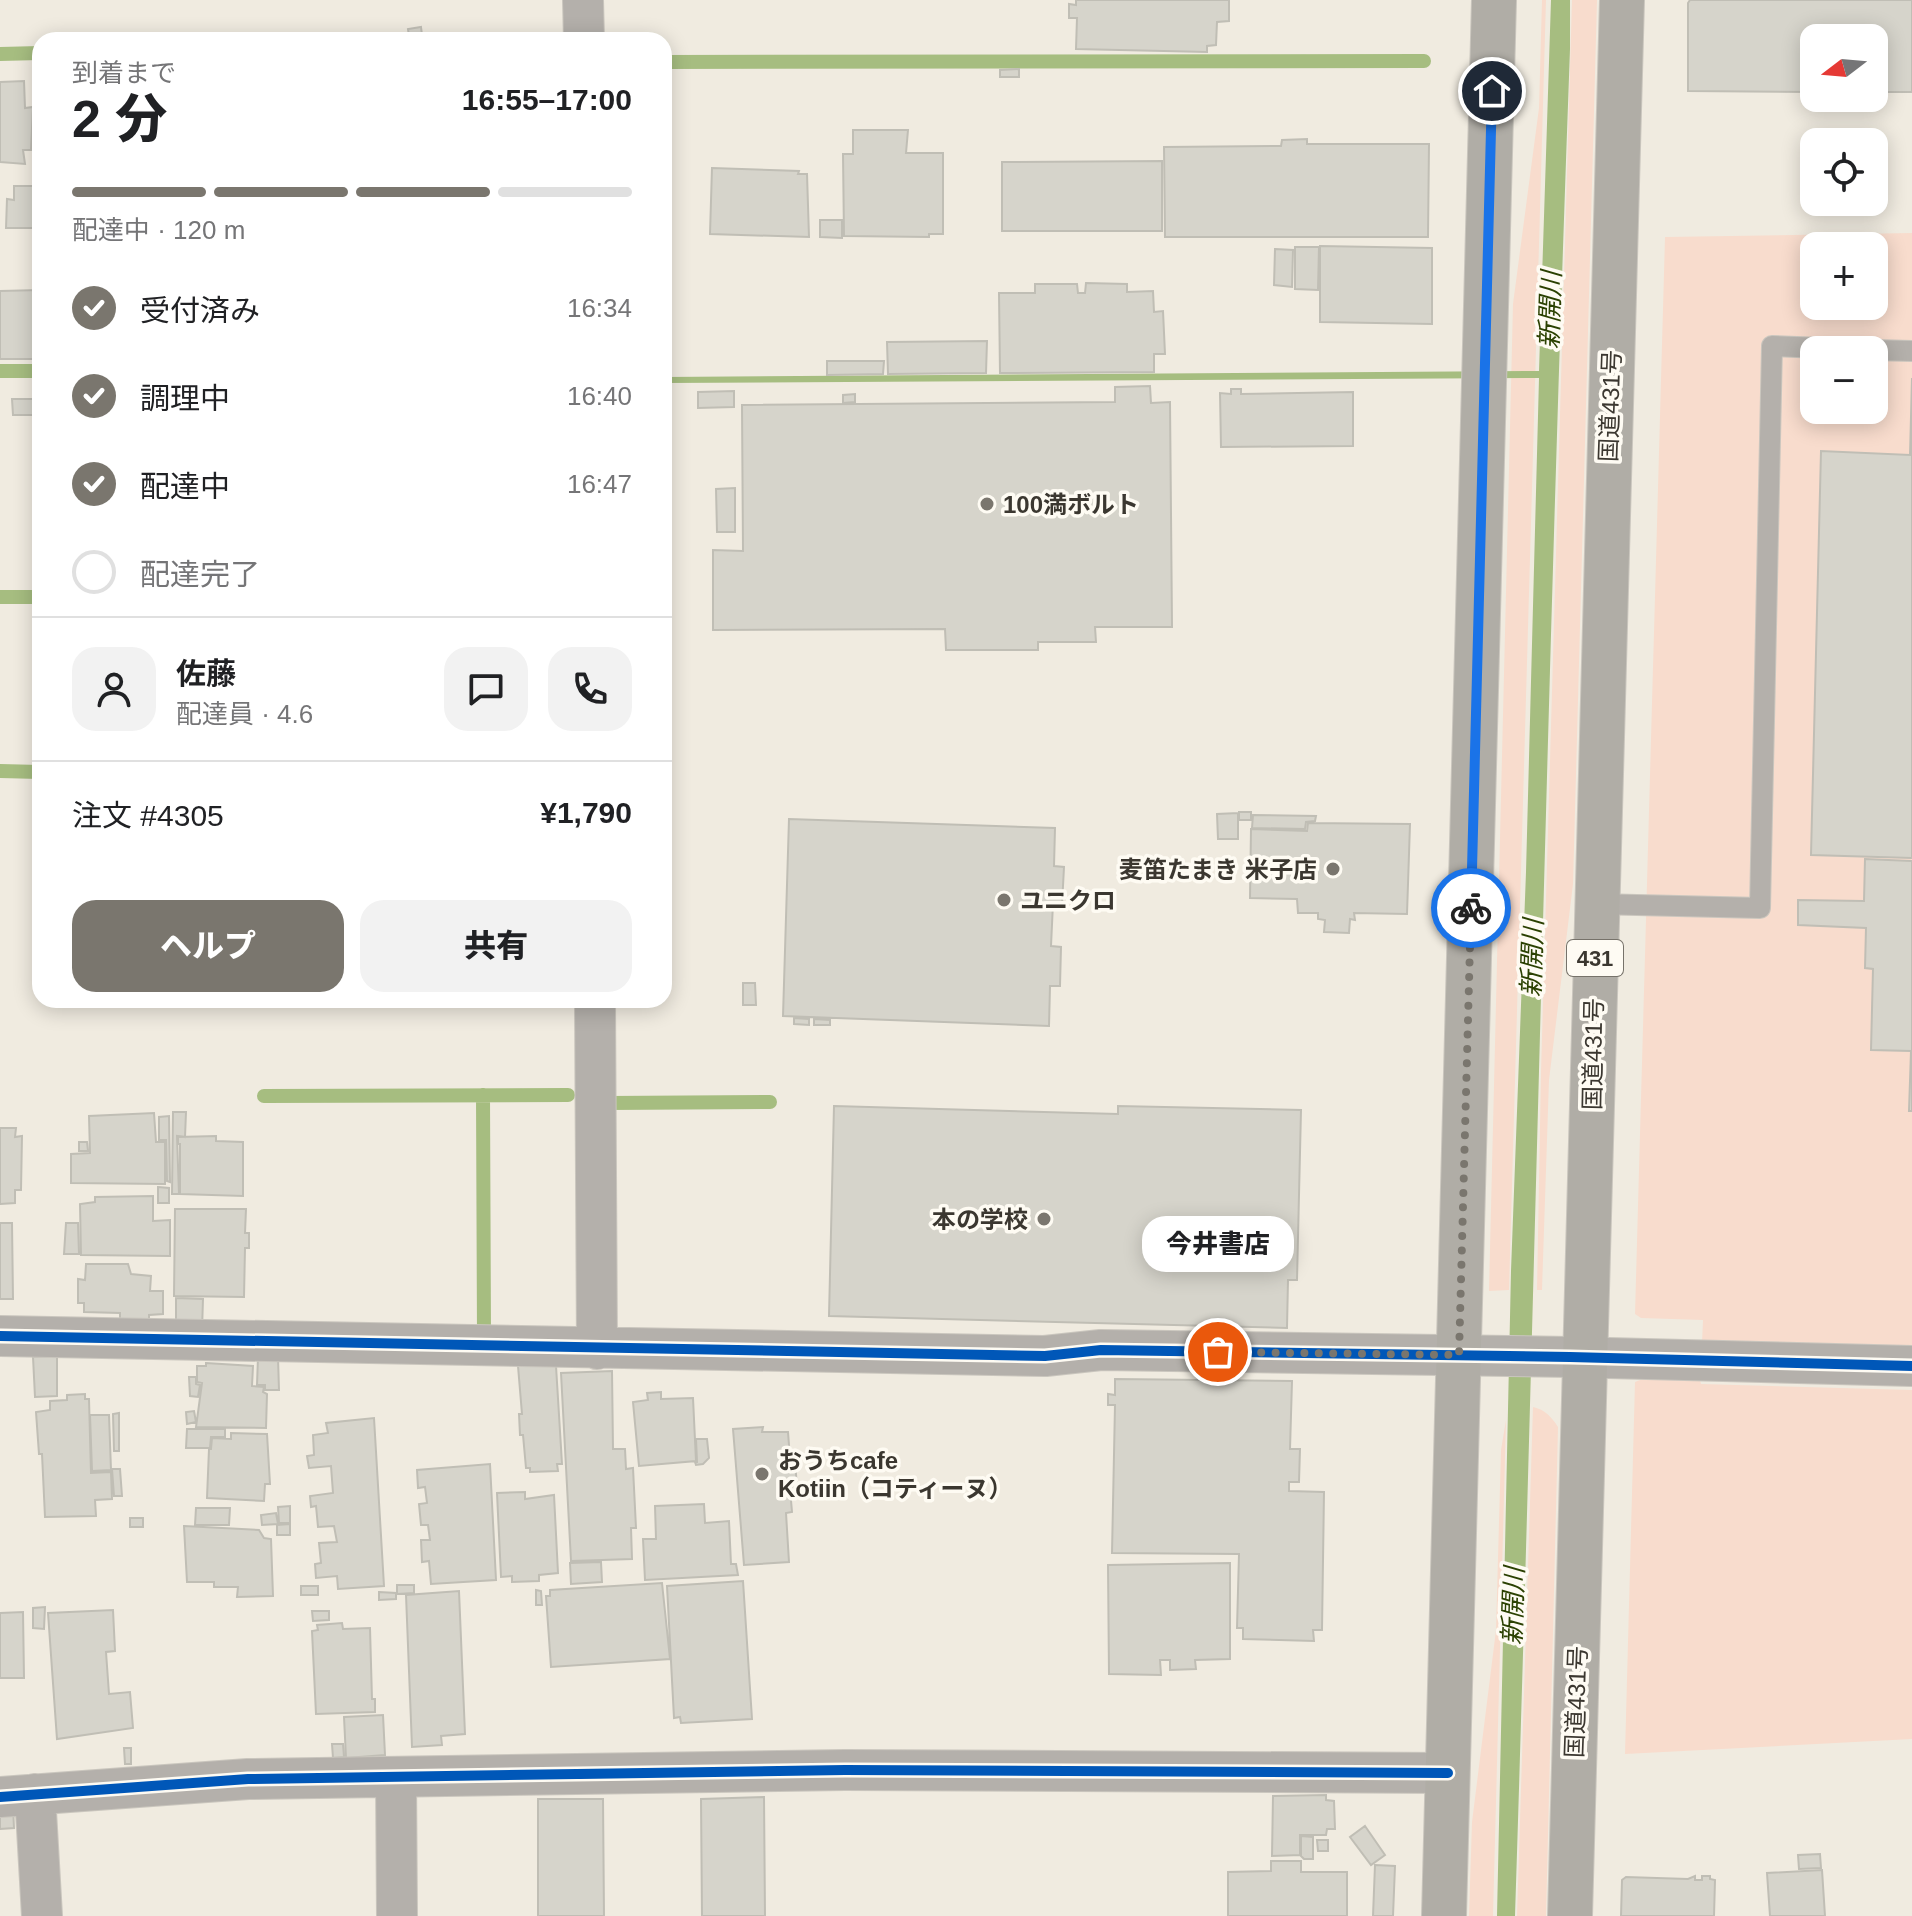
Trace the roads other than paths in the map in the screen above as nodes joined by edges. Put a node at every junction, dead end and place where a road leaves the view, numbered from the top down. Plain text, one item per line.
1 (583, 0) edge
2 (1494, 0) edge
3 (1622, 0) edge
4 (584, 32) edge
5 (1800, 347) edge
6 (1888, 350) edge
7 (1912, 351) edge
8 (1596, 904) junction
9 (595, 1008) edge
10 (0, 1336) edge
11 (597, 1349) junction
12 (1468, 1355) junction
13 (1578, 1357) junction
14 (1912, 1366) edge
15 (1448, 1773) junction
16 (396, 1777) junction
17 (18, 1796) edge
18 (42, 1916) edge
19 (397, 1916) edge
20 (1444, 1916) edge
21 (1570, 1916) edge

1 - 4 street
2 - 12 highway
3 - 8 highway, 国道431号 / 431
5 - 8 lane
6 - 7 lane
8 - 13 highway, 国道431号 / 431
9 - 11 street
10 - 11 street
11 - 12 street
12 - 13 street
12 - 15 highway
13 - 14 street
13 - 21 highway, 国道431号 / 431
15 - 16 street
15 - 20 highway
16 - 17 street
16 - 19 street
17 - 18 street

